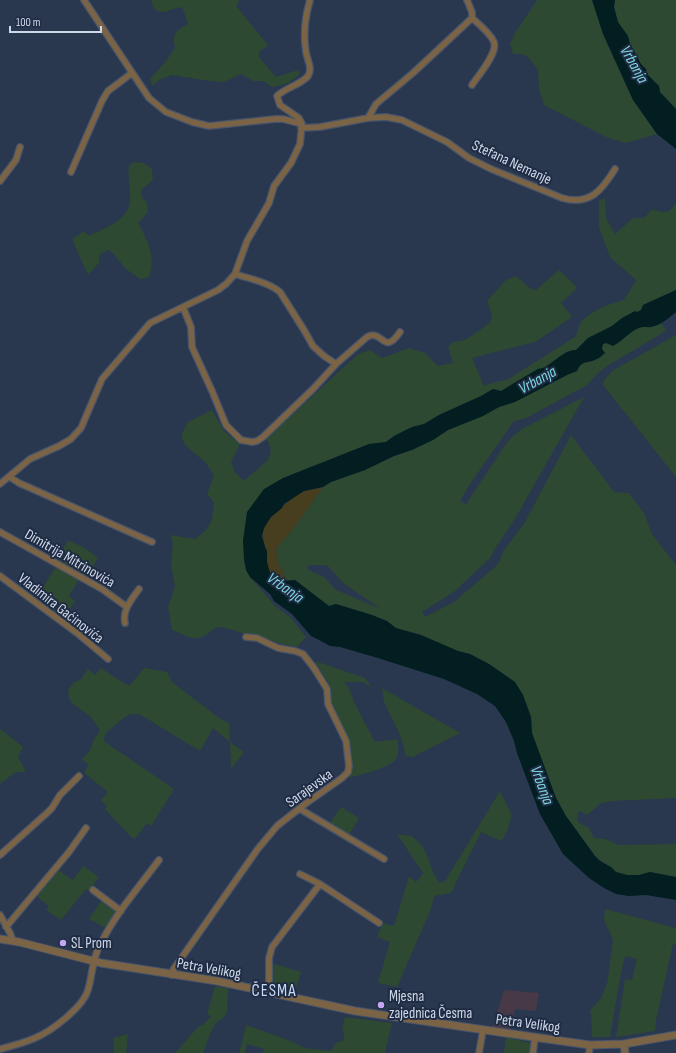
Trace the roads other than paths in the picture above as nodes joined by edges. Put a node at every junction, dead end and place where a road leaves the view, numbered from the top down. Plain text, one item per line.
1 (84, 0) edge
2 (310, 0) edge
3 (467, 0) edge
4 (472, 18) junction
5 (132, 73) junction
6 (472, 85) dead end
7 (368, 118) junction
8 (302, 126) junction
9 (20, 147) dead end
10 (615, 169) dead end
11 (71, 172) dead end
12 (0, 181) edge
13 (235, 274) junction
14 (183, 307) junction
15 (400, 332) dead end
16 (336, 364) junction
17 (10, 477) junction
18 (0, 484) edge
19 (0, 532) edge
20 (152, 542) dead end
21 (0, 576) edge
22 (139, 589) dead end
23 (127, 607) junction
24 (125, 623) dead end
25 (246, 637) dead end
26 (108, 659) dead end
27 (79, 776) dead end
28 (300, 809) junction
29 (86, 828) dead end
30 (0, 855) edge
31 (384, 859) dead end
32 (158, 860) dead end
33 (300, 874) dead end
34 (320, 884) junction
35 (93, 890) dead end
36 (121, 911) junction
37 (0, 916) edge
38 (380, 923) dead end
39 (6, 927) junction
40 (0, 939) edge
41 (13, 941) junction
42 (93, 962) junction
43 (172, 975) junction
44 (270, 993) junction
45 (483, 1030) junction
46 (676, 1035) edge
47 (535, 1036) junction
48 (624, 1044) junction
49 (590, 1045) junction
50 (0, 1049) edge
51 (479, 1053) edge
52 (533, 1053) edge
53 (589, 1053) edge
54 (625, 1053) edge

1 - 5 street, Stefana Nemanje
2 - 8 street
3 - 4 street
4 - 6 street
4 - 7 street
5 - 8 street, Stefana Nemanje
5 - 11 street
7 - 8 street, Stefana Nemanje
7 - 10 street, Stefana Nemanje
8 - 13 street
9 - 12 street
13 - 14 street
13 - 16 street
14 - 16 street
14 - 17 street
15 - 16 street
17 - 18 street
17 - 20 street
19 - 23 street, Dimitrija Mitrinovića
21 - 26 street, Vladimira Gaćinovića
22 - 23 street
23 - 24 street
25 - 28 street, Sarajevska
27 - 30 street
28 - 31 street
28 - 43 street, Sarajevska
29 - 39 street
32 - 36 street
33 - 34 street
34 - 38 street
34 - 44 street
35 - 36 street
36 - 42 street
37 - 39 street
39 - 41 street
40 - 41 street, Petra Velikog
41 - 42 street, Petra Velikog
42 - 43 street, Petra Velikog
42 - 50 street
43 - 44 street, Petra Velikog
44 - 45 street, Petra Velikog
45 - 47 street, Petra Velikog
45 - 51 street
46 - 48 street, Petra Velikog
47 - 49 street, Petra Velikog
47 - 52 street
48 - 49 street, Petra Velikog
48 - 54 street
49 - 53 street

